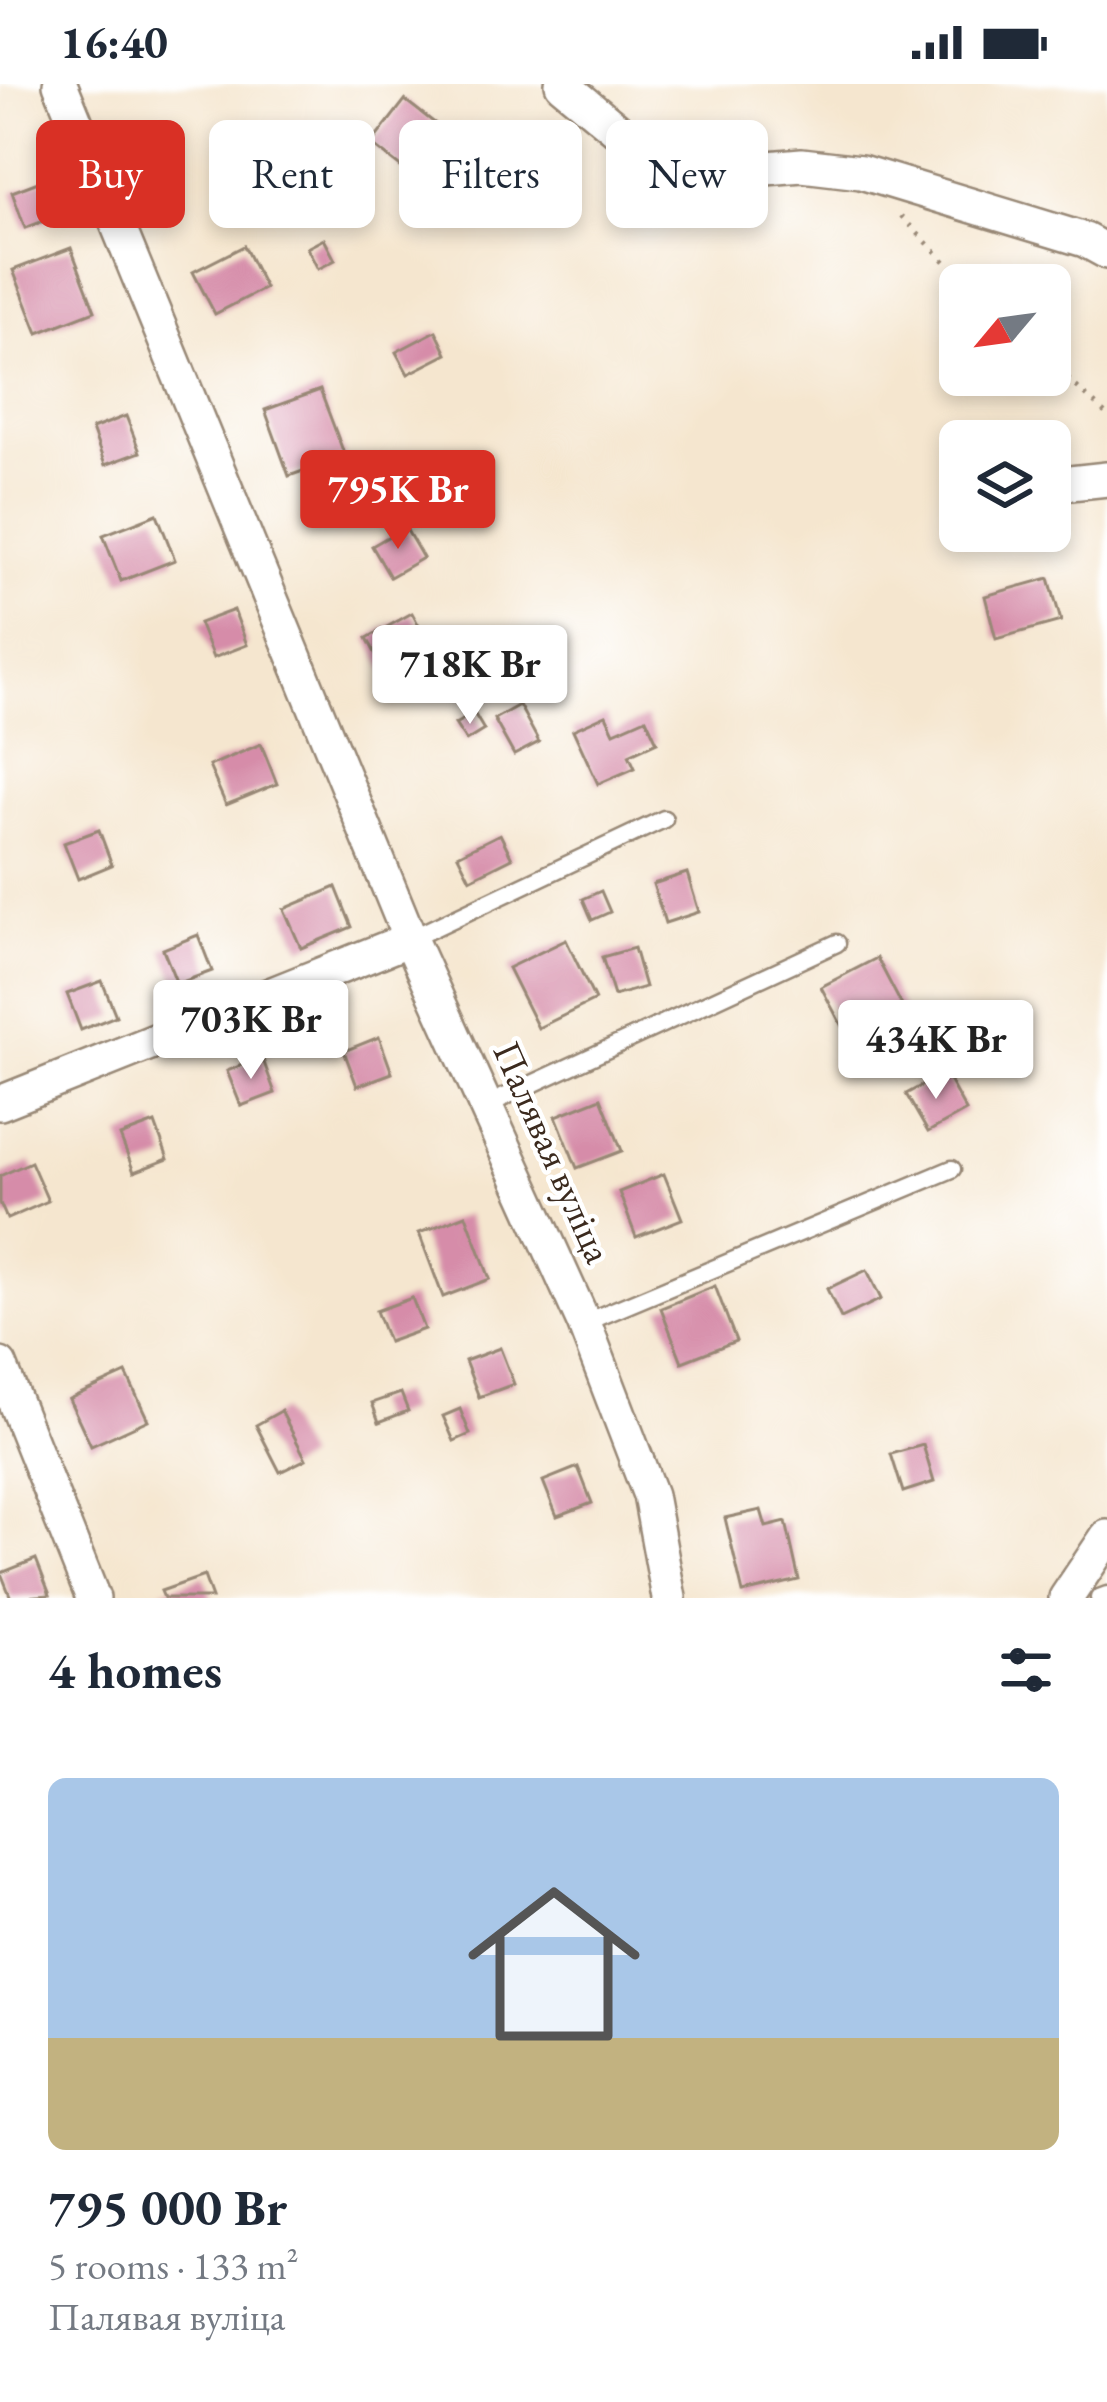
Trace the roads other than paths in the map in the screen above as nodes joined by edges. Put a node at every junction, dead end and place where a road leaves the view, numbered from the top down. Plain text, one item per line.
1 (60, 84) edge
2 (562, 84) edge
3 (1107, 251) edge
4 (1107, 479) edge
5 (1071, 483) edge
6 (664, 819) dead end
7 (410, 939) junction
8 (837, 943) dead end
9 (0, 1103) edge
10 (487, 1105) junction
11 (952, 1169) dead end
12 (584, 1323) junction
13 (0, 1365) edge
14 (1107, 1537) edge
15 (93, 1598) edge
16 (669, 1598) edge
17 (1066, 1598) edge

1 - 7 street, Палявая вуліца
2 - 3 street
4 - 5 street
6 - 7 lane
7 - 9 street
7 - 10 street, Палявая вуліца
8 - 10 lane
10 - 12 street, Палявая вуліца
11 - 12 lane
12 - 16 street, Палявая вуліца
13 - 15 street
14 - 17 street

